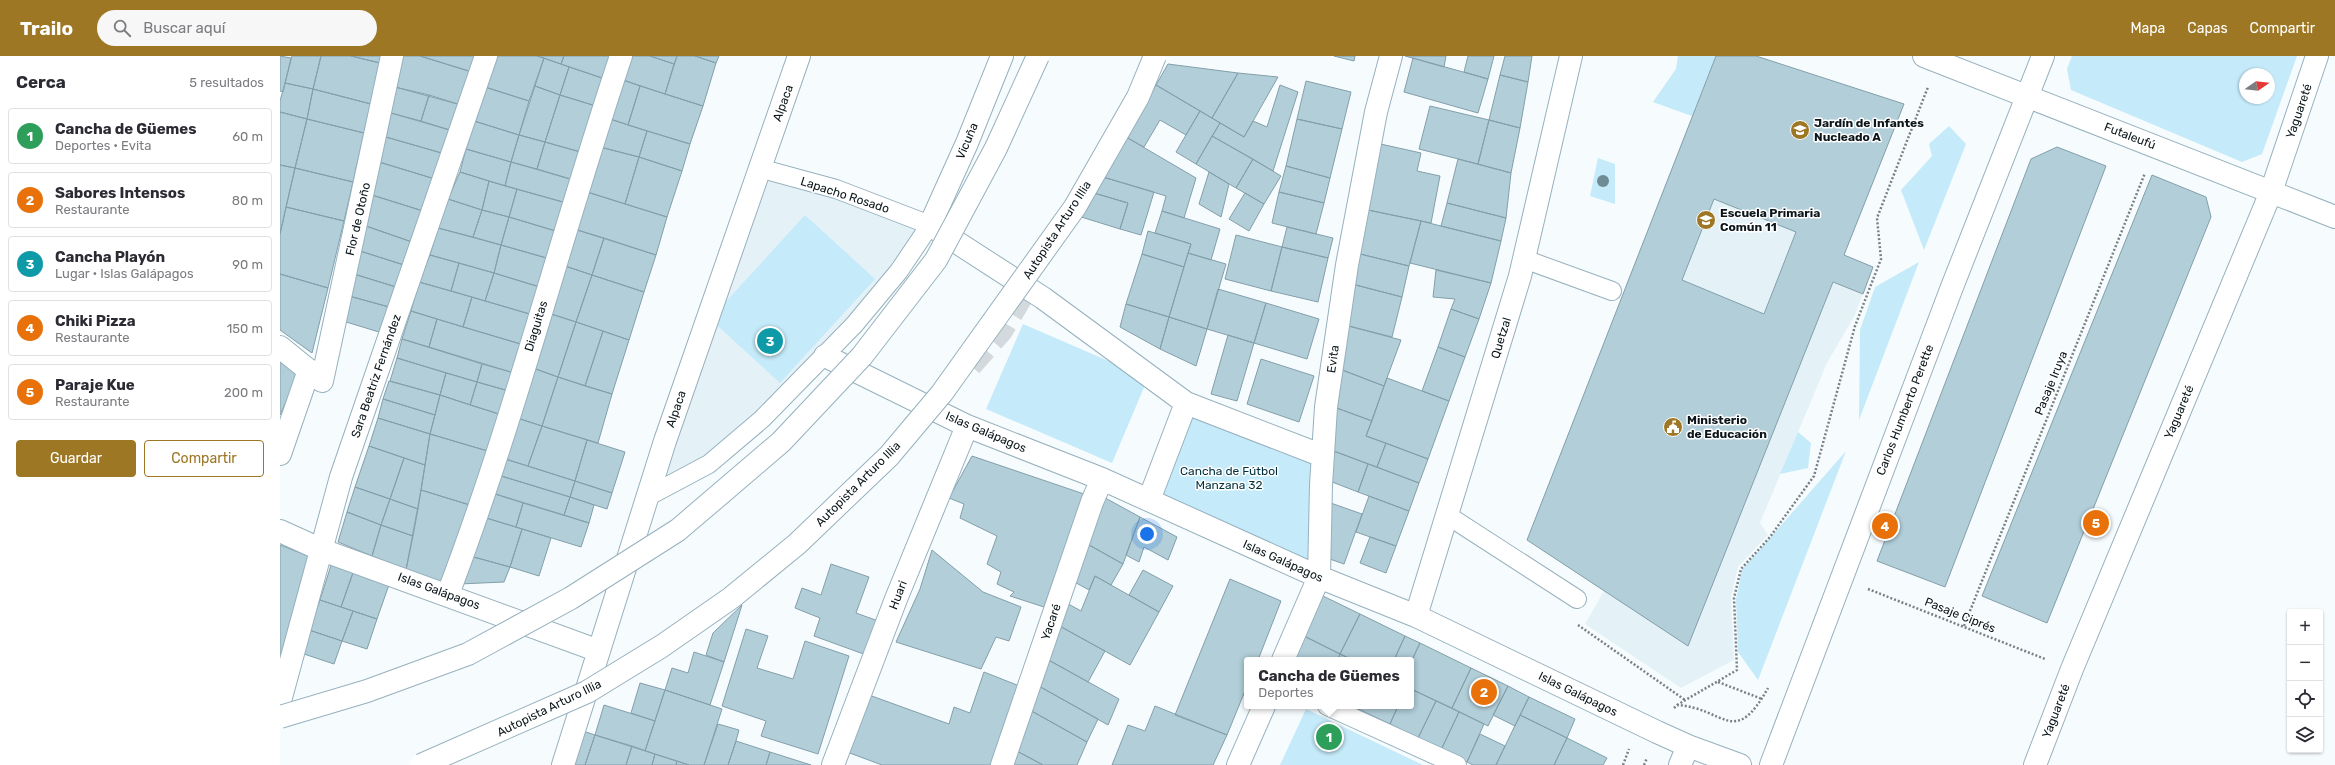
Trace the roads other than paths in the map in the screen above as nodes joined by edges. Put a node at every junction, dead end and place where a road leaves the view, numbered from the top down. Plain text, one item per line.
1 (392, 56) edge
2 (486, 56) edge
3 (620, 56) edge
4 (799, 56) edge
5 (1038, 56) edge
6 (1155, 56) edge
7 (1391, 56) edge
8 (1571, 56) edge
9 (2043, 56) edge
10 (2318, 56) edge
11 (996, 59) edge
12 (1931, 59) edge
13 (2028, 97) junction
14 (759, 168) junction
15 (2271, 192) junction
16 (2335, 217) edge
17 (930, 225) junction
18 (1524, 259) junction
19 (1612, 291) dead end
20 (280, 347) edge
21 (825, 356) junction
22 (315, 375) junction
23 (1186, 403) junction
24 (967, 426) junction
25 (280, 454) edge
26 (1323, 456) junction
27 (1102, 479) junction
28 (647, 497) junction
29 (1149, 500) junction
30 (1447, 515) junction
31 (280, 531) edge
32 (322, 550) junction
33 (1319, 577) junction
34 (448, 594) junction
35 (1577, 600) dead end
36 (1416, 616) junction
37 (599, 651) junction
38 (1284, 657) edge
39 (280, 701) edge
40 (1263, 709) edge
41 (1334, 709) edge
42 (280, 716) edge
43 (1684, 756) edge
44 (421, 765) edge
45 (563, 765) edge
46 (833, 765) edge
47 (1002, 765) edge
48 (1238, 765) edge
49 (1457, 765) edge
50 (1740, 765) edge
51 (1771, 765) edge
52 (2035, 765) edge

1 - 22 main road, Flor de Otoño
2 - 32 main road, Sara Beatriz Fernández
3 - 34 main road, Diaguitas
4 - 14 main road, Alpaca
5 - 42 main road, bridge
6 - 44 main road, Autopista Arturo Illia, bridge
7 - 26 main road, Evita
8 - 18 main road, Quetzal
9 - 13 main road, Carlos Humberto Perette
10 - 15 main road, Yaguareté
11 - 17 main road, Vicuña
12 - 13 main road, Futaleufú
13 - 15 main road, Futaleufú
13 - 51 main road, Carlos Humberto Perette
14 - 17 lane, Lapacho Rosado
14 - 28 main road, Alpaca
15 - 16 main road, Futaleufú
15 - 52 main road, Yaguareté
17 - 21 lane
17 - 23 main road
18 - 19 lane
18 - 30 main road, Quetzal
20 - 22 main road
21 - 24 main road, Islas Galápagos
21 - 28 lane
22 - 25 main road, Flor de Otoño
23 - 26 main road
23 - 29 main road
24 - 27 main road, Islas Galápagos
24 - 46 main road, Huari
26 - 33 main road, Evita
27 - 29 main road, Islas Galápagos
27 - 47 main road, Yacaré
28 - 37 main road, Alpaca
29 - 33 main road, Islas Galápagos
30 - 35 lane
30 - 36 main road, Quetzal
31 - 32 main road, Islas Galápagos
32 - 34 main road, Islas Galápagos
32 - 39 main road, Sara Beatriz Fernández
33 - 36 main road, Islas Galápagos
33 - 38 main road, Evita
34 - 37 main road, Islas Galápagos
36 - 43 main road, Islas Galápagos
37 - 45 main road, Alpaca
40 - 48 main road
41 - 49 lane
43 - 50 main road, Islas Galápagos

